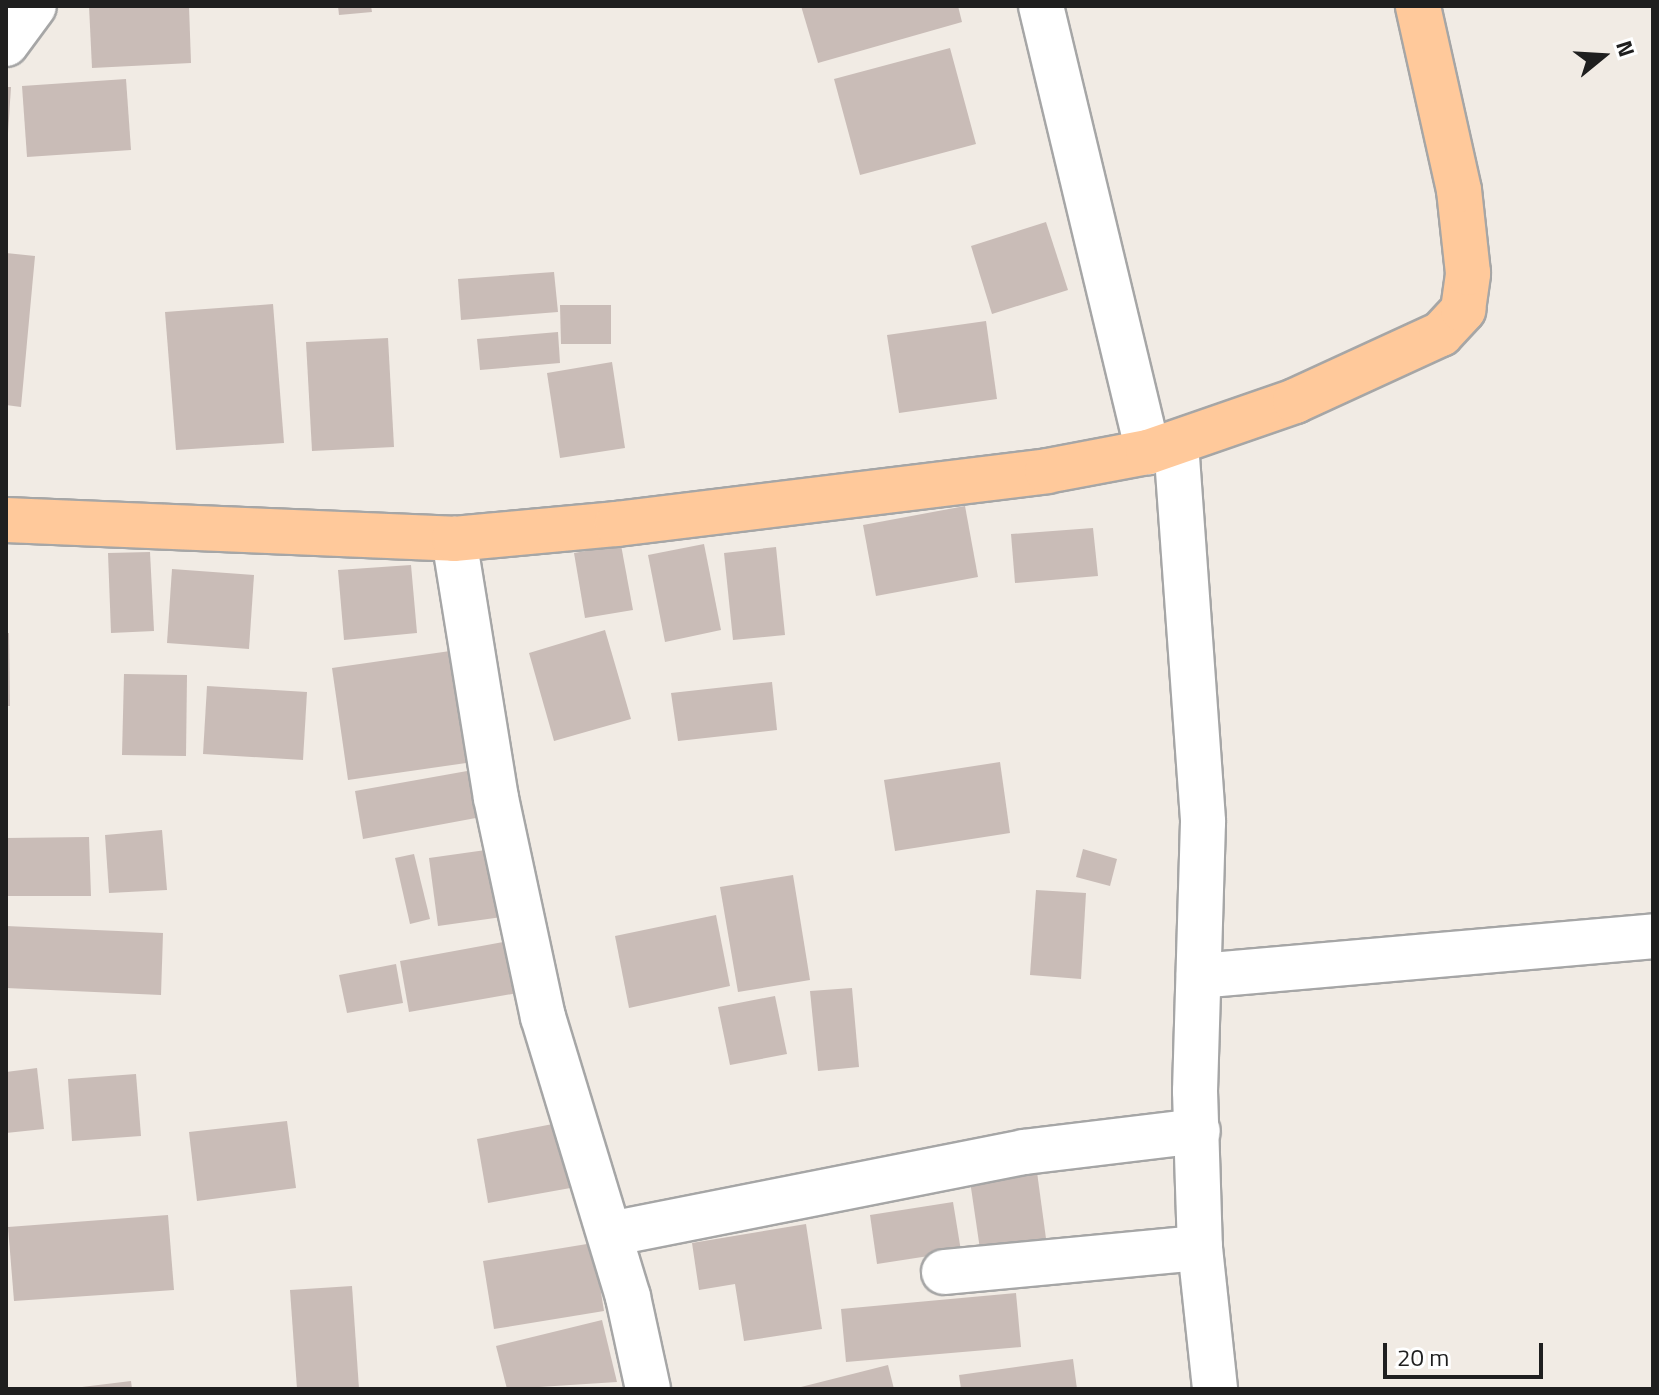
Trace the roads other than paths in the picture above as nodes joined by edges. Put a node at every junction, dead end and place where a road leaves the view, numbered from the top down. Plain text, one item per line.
1 (34, 6) edge
2 (1041, 6) edge
3 (1418, 6) edge
4 (6, 44) edge
5 (1162, 448) junction
6 (6, 520) edge
7 (454, 539) junction
8 (1653, 936) edge
9 (1199, 976) junction
10 (1198, 1131) junction
11 (610, 1234) junction
12 (1200, 1248) junction
13 (944, 1272) dead end
14 (648, 1389) edge
15 (1215, 1389) edge

1 - 4 street
2 - 5 street
3 - 5 main road
5 - 7 main road
5 - 9 street
6 - 7 main road
7 - 11 street
8 - 9 street
9 - 10 street
10 - 11 street
10 - 12 street
11 - 14 street
12 - 13 street
12 - 15 street

